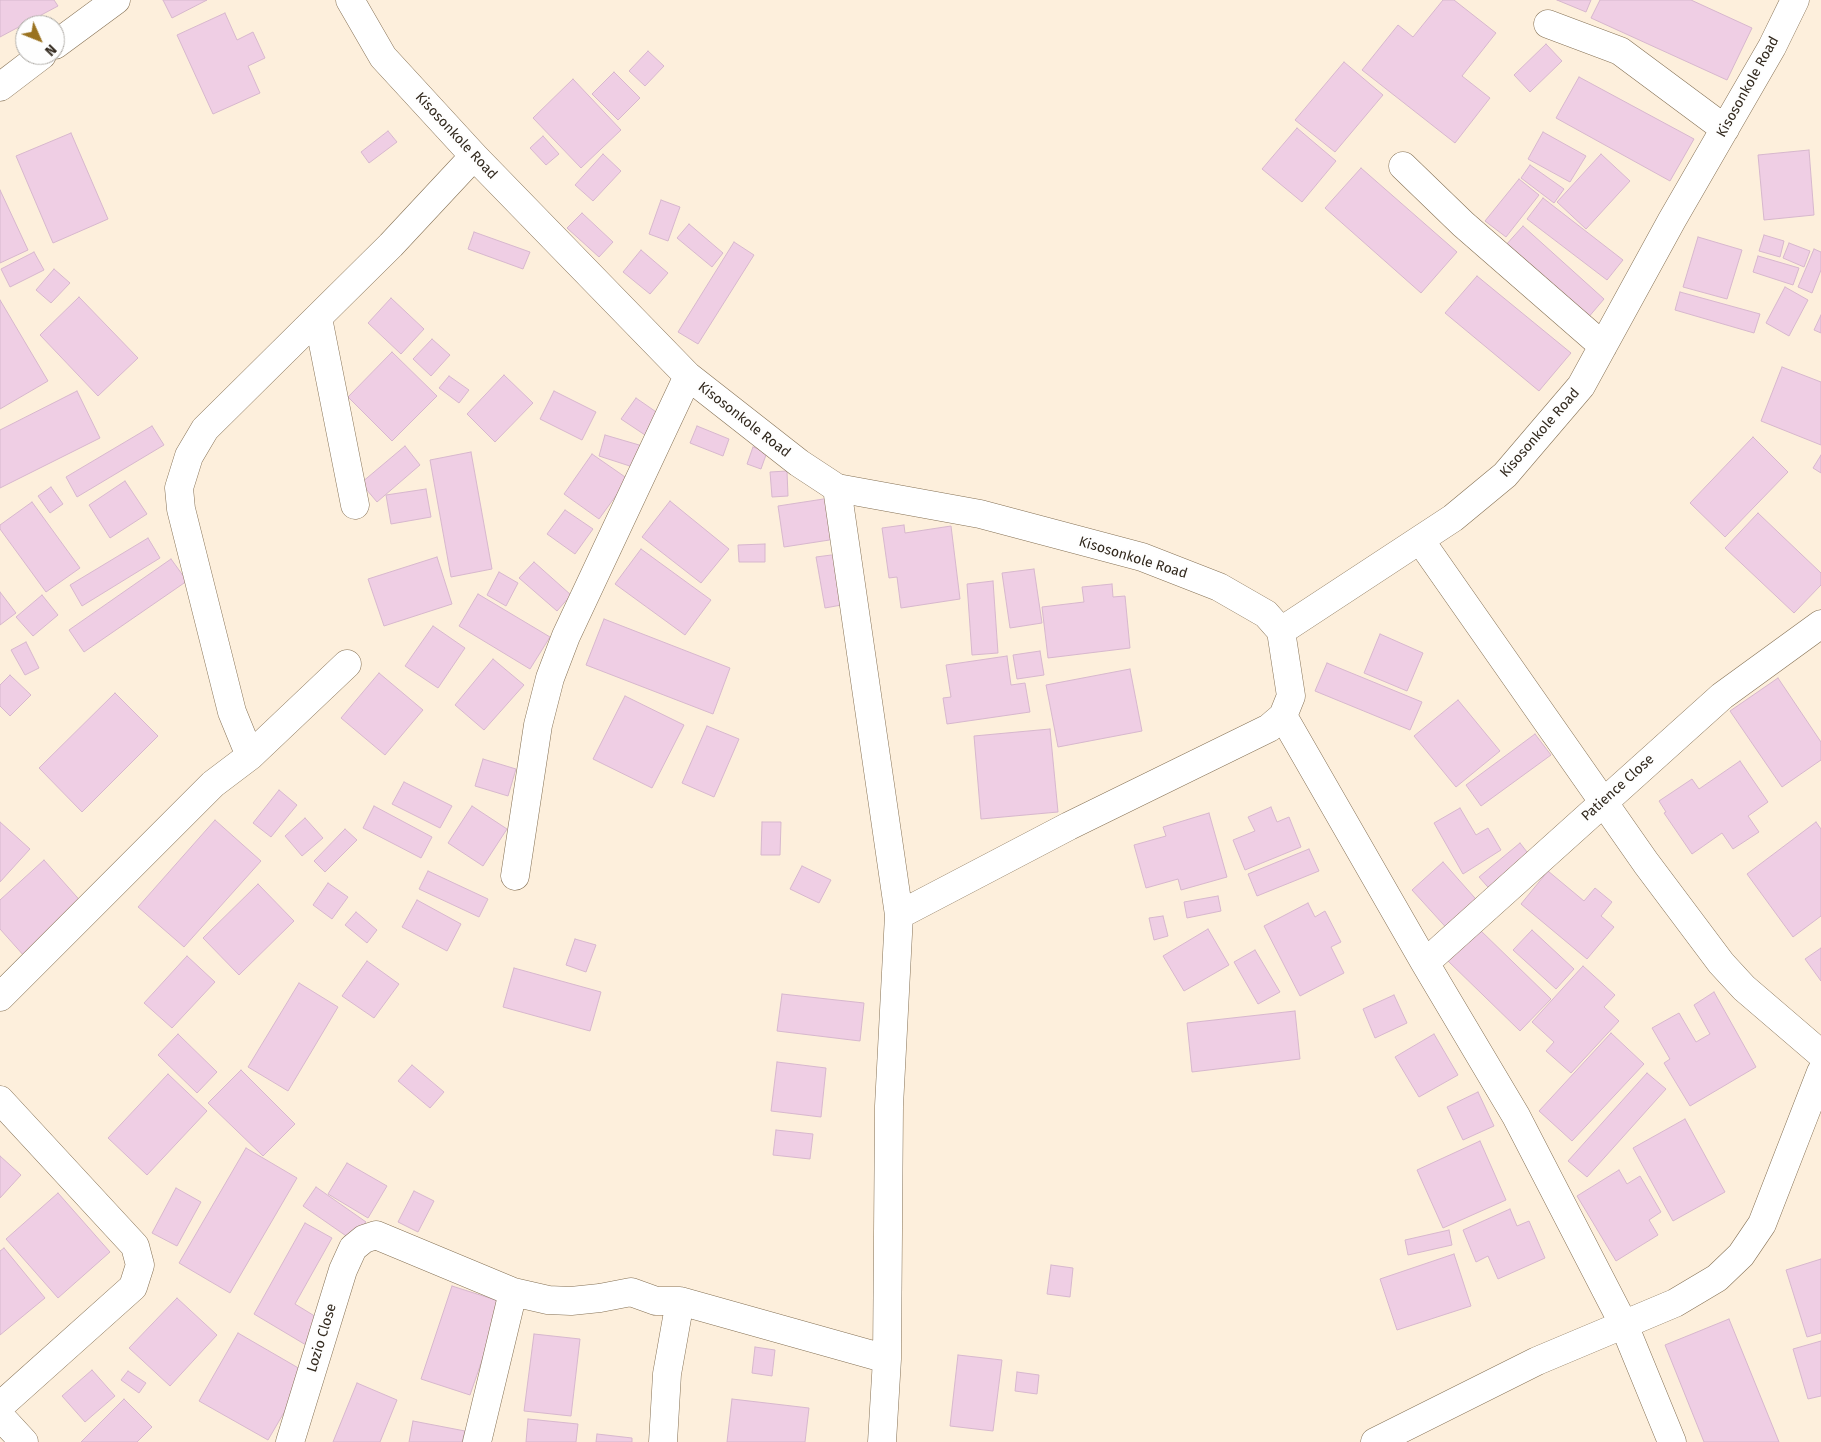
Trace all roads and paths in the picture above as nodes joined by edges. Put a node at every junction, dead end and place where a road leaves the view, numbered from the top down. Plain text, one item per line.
1 (116, 0) edge
2 (350, 0) edge
3 (1795, 0) edge
4 (1548, 24) dead end
5 (65, 38) edge
6 (29, 65) edge
7 (0, 87) edge
8 (1725, 129) junction
9 (474, 156) junction
10 (1403, 166) dead end
11 (318, 318) junction
12 (1602, 346) junction
13 (688, 376) junction
14 (837, 488) junction
15 (355, 505) dead end
16 (1420, 540) junction
17 (1821, 624) edge
18 (1282, 631) junction
19 (347, 664) dead end
20 (1283, 716) junction
21 (250, 756) junction
22 (1603, 802) junction
23 (515, 876) dead end
24 (899, 916) junction
25 (1424, 963) junction
26 (0, 997) edge
27 (1821, 1054) edge
28 (1821, 1072) edge
29 (0, 1100) edge
30 (513, 1292) junction
31 (680, 1301) junction
32 (1624, 1325) junction
33 (887, 1360) junction
34 (0, 1406) edge
35 (0, 1416) edge
36 (24, 1442) edge
37 (290, 1442) edge
38 (477, 1442) edge
39 (663, 1442) edge
40 (882, 1442) edge
41 (1375, 1442) edge
42 (1672, 1442) edge

1 - 5 street
2 - 9 street, Kisosonkole Road
3 - 8 street, Kisosonkole Road
4 - 8 street
6 - 7 street
8 - 12 street, Kisosonkole Road
9 - 11 street
9 - 13 street, Kisosonkole Road
10 - 12 street
11 - 15 street
11 - 21 street
12 - 16 street, Kisosonkole Road
13 - 14 street, Kisosonkole Road
13 - 23 street
14 - 18 street, Kisosonkole Road
14 - 24 street
16 - 18 street, Kisosonkole Road
16 - 22 street
17 - 22 street, Patience Close
18 - 20 street
19 - 21 street
20 - 24 street
20 - 25 street
21 - 26 street
22 - 25 street, Patience Close
22 - 27 street
24 - 33 street
25 - 32 street
28 - 32 street
29 - 34 street
30 - 31 street
30 - 37 street, Lozio Close
30 - 38 street
31 - 33 street
31 - 39 street
32 - 41 street
32 - 42 street
33 - 40 street
35 - 36 street

